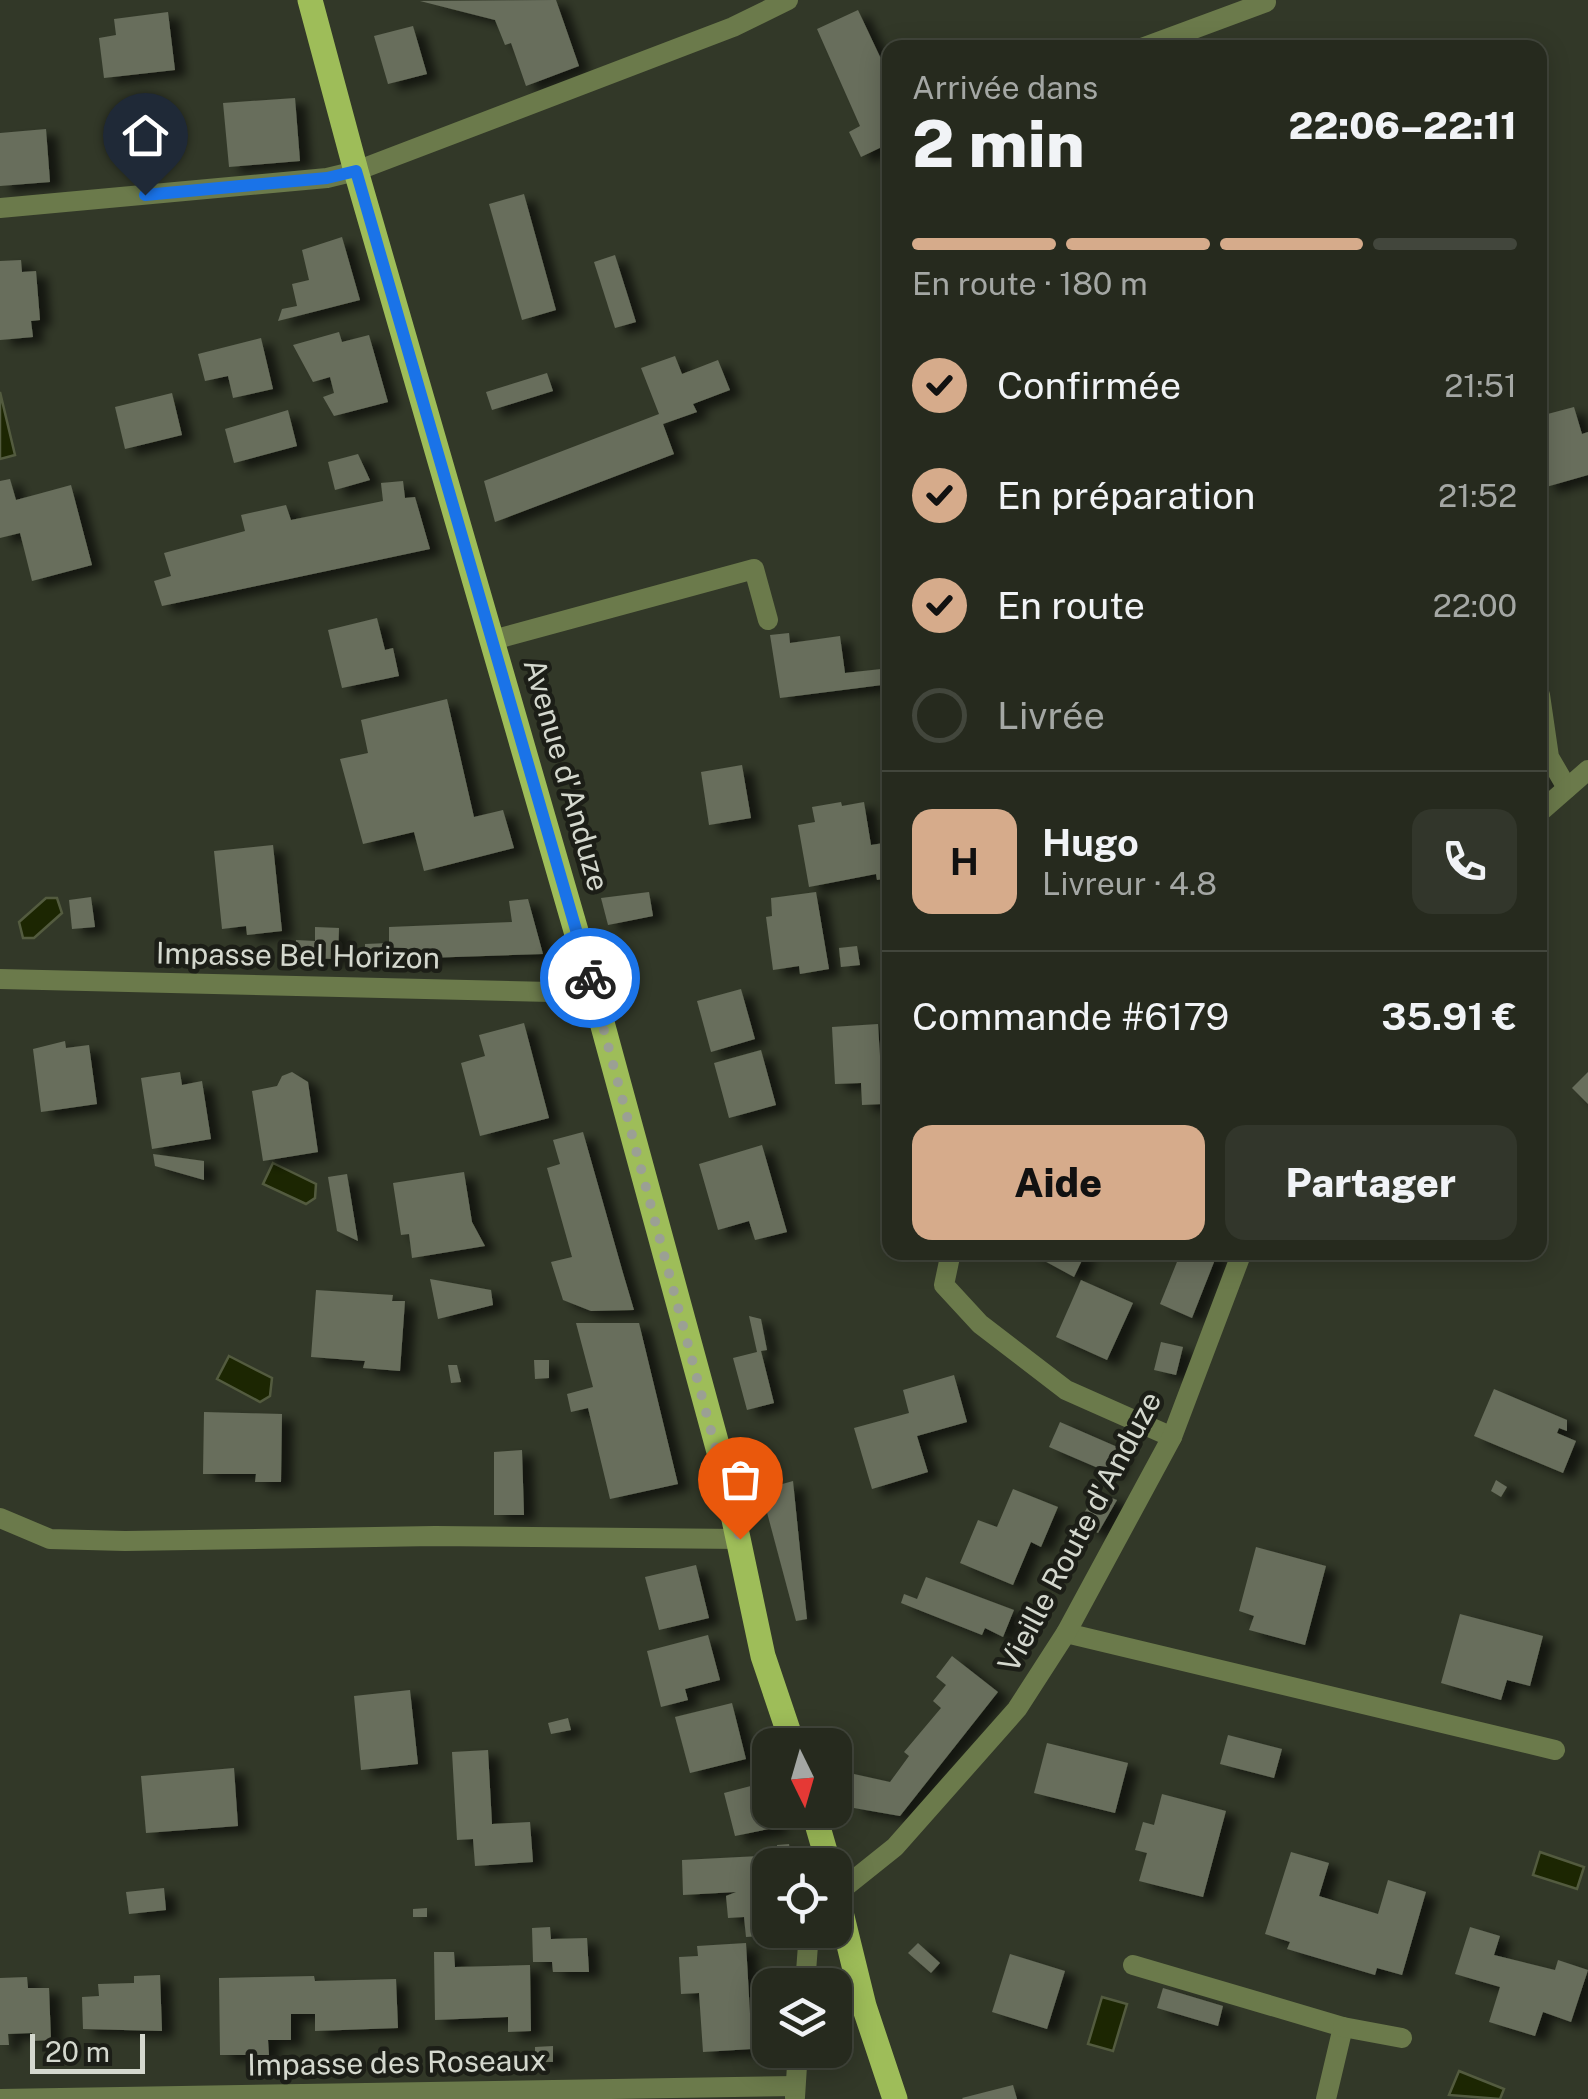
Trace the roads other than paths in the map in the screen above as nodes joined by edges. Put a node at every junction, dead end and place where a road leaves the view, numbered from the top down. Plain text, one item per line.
1 (310, 0) edge
2 (788, 0) edge
3 (1266, 2) edge
4 (1164, 40) edge
5 (356, 171) junction
6 (0, 208) edge
7 (768, 620) dead end
8 (493, 640) junction
9 (1547, 738) edge
10 (1588, 770) edge
11 (1566, 788) junction
12 (1547, 806) edge
13 (0, 979) edge
14 (594, 993) junction
15 (949, 1260) edge
16 (1239, 1260) edge
17 (1172, 1437) junction
18 (0, 1518) edge
19 (740, 1539) junction
20 (1066, 1633) junction
21 (788, 1728) edge
22 (1554, 1750) dead end
23 (852, 1879) edge
24 (849, 1948) edge
25 (1133, 1964) dead end
26 (1343, 2027) junction
27 (1402, 2038) dead end
28 (797, 2068) edge
29 (795, 2093) edge
30 (0, 2099) edge
31 (895, 2099) edge
32 (1326, 2099) edge

1 - 5 main road, Avenue d'Anduze
2 - 5 street
3 - 4 street
5 - 6 street
5 - 8 main road, Avenue d'Anduze
7 - 8 street
8 - 14 main road, Avenue d'Anduze
9 - 11 street
10 - 11 street
11 - 12 street
13 - 14 street, Impasse Bel Horizon
14 - 19 main road, Avenue d'Anduze
15 - 17 street
16 - 17 street, Vieille Route d'Anduze
17 - 20 street, Vieille Route d'Anduze
18 - 19 street
19 - 21 main road, Avenue d'Anduze
20 - 22 street
20 - 23 street, Vieille Route d'Anduze
24 - 31 main road
25 - 26 street
26 - 27 street
26 - 32 street
28 - 29 street
29 - 30 street, Impasse des Roseaux

